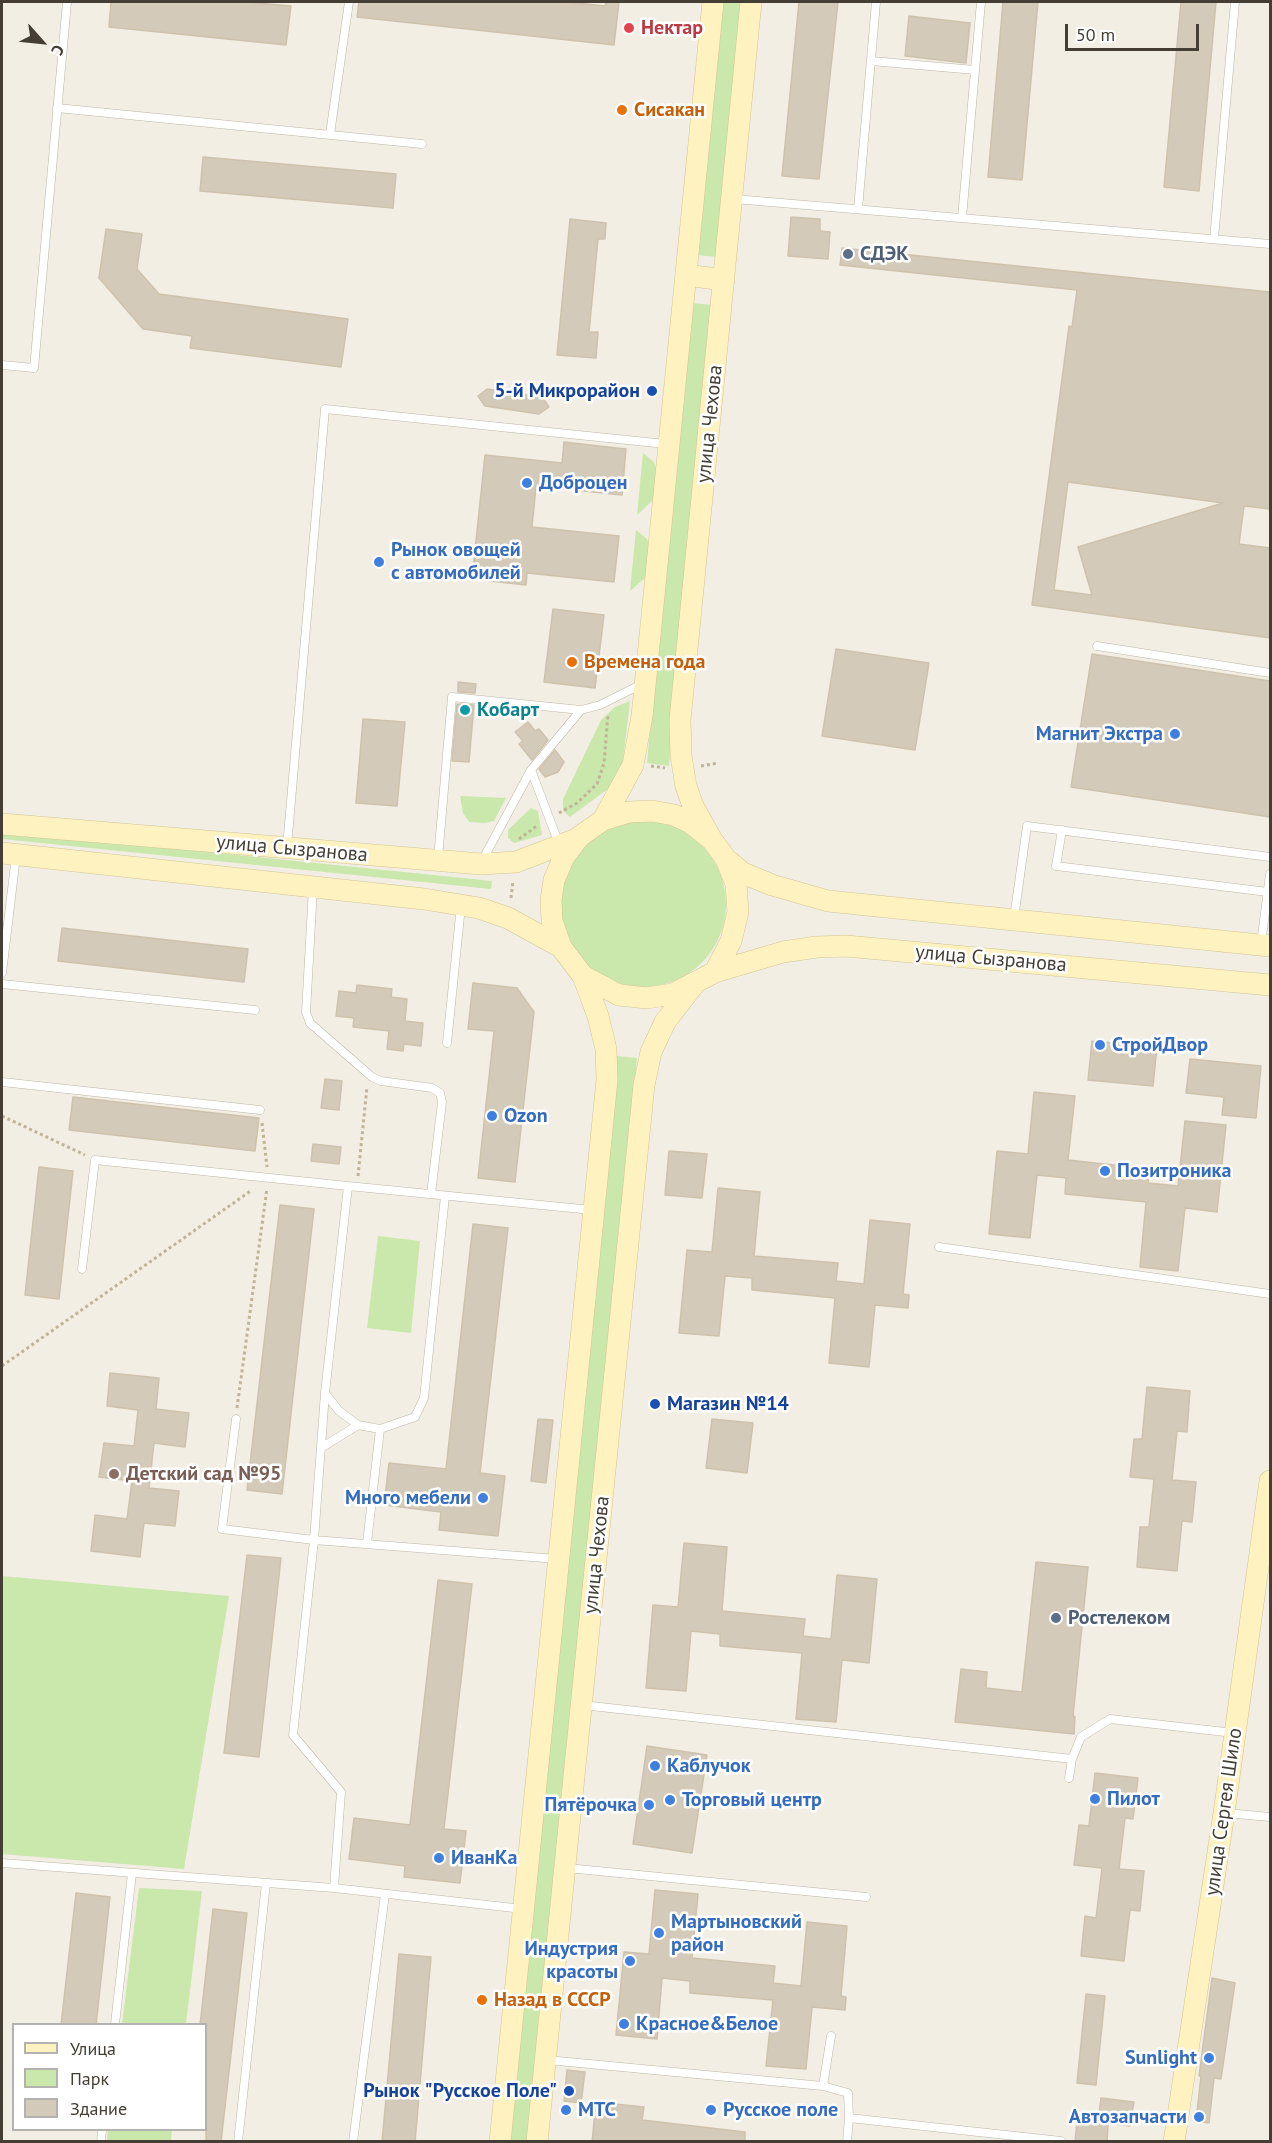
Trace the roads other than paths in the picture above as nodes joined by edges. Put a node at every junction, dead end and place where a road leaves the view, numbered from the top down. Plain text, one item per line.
1 (67, 2) edge
2 (349, 2) edge
3 (713, 2) edge
4 (751, 2) edge
5 (876, 2) edge
6 (981, 2) edge
7 (1235, 2) edge
8 (871, 61) junction
9 (975, 70) junction
10 (57, 108) junction
11 (330, 134) junction
12 (422, 144) dead end
13 (732, 199) junction
14 (858, 209) junction
15 (963, 218) junction
16 (1214, 239) junction
17 (1270, 244) edge
18 (686, 275) junction
19 (724, 280) junction
20 (2, 365) edge
21 (669, 444) junction
22 (1097, 646) dead end
23 (1270, 673) edge
24 (645, 682) junction
25 (582, 710) junction
26 (531, 770) junction
27 (603, 820) junction
28 (2, 824) edge
29 (1062, 830) junction
30 (579, 837) junction
31 (712, 840) junction
32 (559, 845) junction
33 (287, 849) junction
34 (9, 854) edge
35 (1270, 857) edge
36 (726, 860) junction
37 (437, 862) junction
38 (481, 864) junction
39 (1270, 874) edge
40 (313, 887) junction
41 (1268, 892) junction
42 (461, 905) junction
43 (1014, 920) junction
44 (1266, 945) edge
45 (561, 947) junction
46 (715, 972) junction
47 (2, 973) edge
48 (583, 976) junction
49 (695, 983) junction
50 (2, 984) edge
51 (1270, 985) edge
52 (255, 1010) dead end
53 (447, 1043) dead end
54 (2, 1082) edge
55 (260, 1110) road end
56 (348, 1186) junction
57 (431, 1194) junction
58 (445, 1196) junction
59 (593, 1211) junction
60 (939, 1246) dead end
61 (82, 1269) dead end
62 (1270, 1294) edge
63 (326, 1393) junction
64 (236, 1419) road end
65 (357, 1425) junction
66 (380, 1429) junction
67 (321, 1448) junction
68 (1270, 1481) edge
69 (314, 1540) junction
70 (367, 1543) junction
71 (559, 1559) junction
72 (581, 1705) junction
73 (1236, 1733) junction
74 (1072, 1759) junction
75 (1069, 1778) dead end
76 (1224, 1813) junction
77 (1270, 1817) edge
78 (2, 1863) edge
79 (565, 1868) junction
80 (132, 1873) junction
81 (266, 1883) junction
82 (334, 1888) junction
83 (385, 1894) junction
84 (866, 1897) dead end
85 (524, 1910) junction
86 (115, 2023) edge
87 (831, 2036) dead end
88 (547, 2060) junction
89 (823, 2086) junction
90 (849, 2118) junction
91 (1061, 2141) edge
92 (238, 2142) edge
93 (353, 2142) edge
94 (500, 2142) edge
95 (537, 2142) edge
96 (847, 2142) edge
97 (1174, 2142) edge

1 - 10 lane
2 - 11 lane
3 - 18 main road, улица Чехова
4 - 13 main road, улица Чехова
5 - 8 lane
6 - 9 lane
7 - 16 lane
8 - 9 lane
8 - 14 lane
9 - 15 lane
10 - 11 lane
10 - 20 lane
11 - 12 lane
13 - 14 lane
13 - 19 main road, улица Чехова
14 - 15 lane
15 - 16 lane
16 - 17 lane
18 - 19 main road
18 - 21 main road, улица Чехова
19 - 31 main road, улица Чехова
21 - 24 main road, улица Чехова
21 - 33 lane
22 - 23 lane
24 - 25 lane
24 - 27 main road, улица Чехова
25 - 26 lane
25 - 37 lane
26 - 32 lane
26 - 38 lane
27 - 30 main road
27 - 31 main road
28 - 33 main road, улица Сызранова
29 - 35 lane
29 - 41 lane
29 - 43 lane
30 - 32 main road, улица Сызранова
30 - 45 main road
31 - 36 main road
32 - 38 main road, улица Сызранова
33 - 37 main road, улица Сызранова
34 - 40 main road, улица Сызранова
34 - 47 lane
36 - 43 main road, улица Сызранова
36 - 46 main road
37 - 38 main road, улица Сызранова
39 - 41 lane
40 - 42 main road, улица Сызранова
40 - 57 lane
41 - 44 lane
42 - 45 main road, улица Сызранова
42 - 53 lane
43 - 44 main road, улица Сызранова
45 - 48 main road
46 - 49 main road
46 - 51 main road, улица Сызранова
48 - 49 main road
48 - 59 main road, улица Чехова
49 - 72 main road, улица Чехова
50 - 52 lane
54 - 55 lane
56 - 57 lane
56 - 61 lane
56 - 63 lane
57 - 58 lane
58 - 59 lane
58 - 66 lane
59 - 71 main road, улица Чехова
60 - 62 lane
63 - 65 lane
63 - 67 lane
64 - 69 lane
65 - 66 lane
65 - 67 lane
66 - 70 lane
67 - 69 lane
68 - 73 main road, улица Сергея Шило
69 - 70 lane
69 - 82 lane
70 - 71 lane
71 - 85 main road, улица Чехова
72 - 74 lane
72 - 79 main road, улица Чехова
73 - 74 lane
73 - 76 main road, улица Сергея Шило
74 - 75 lane
76 - 77 lane
76 - 97 main road, улица Сергея Шило
78 - 80 lane
79 - 84 lane
79 - 88 main road, улица Чехова
80 - 81 lane
80 - 86 lane
81 - 82 lane
81 - 92 lane
82 - 83 lane
83 - 85 lane
83 - 93 lane
85 - 94 main road, улица Чехова
87 - 89 lane
88 - 89 lane
88 - 95 main road, улица Чехова
89 - 90 lane
90 - 91 lane
90 - 96 lane

